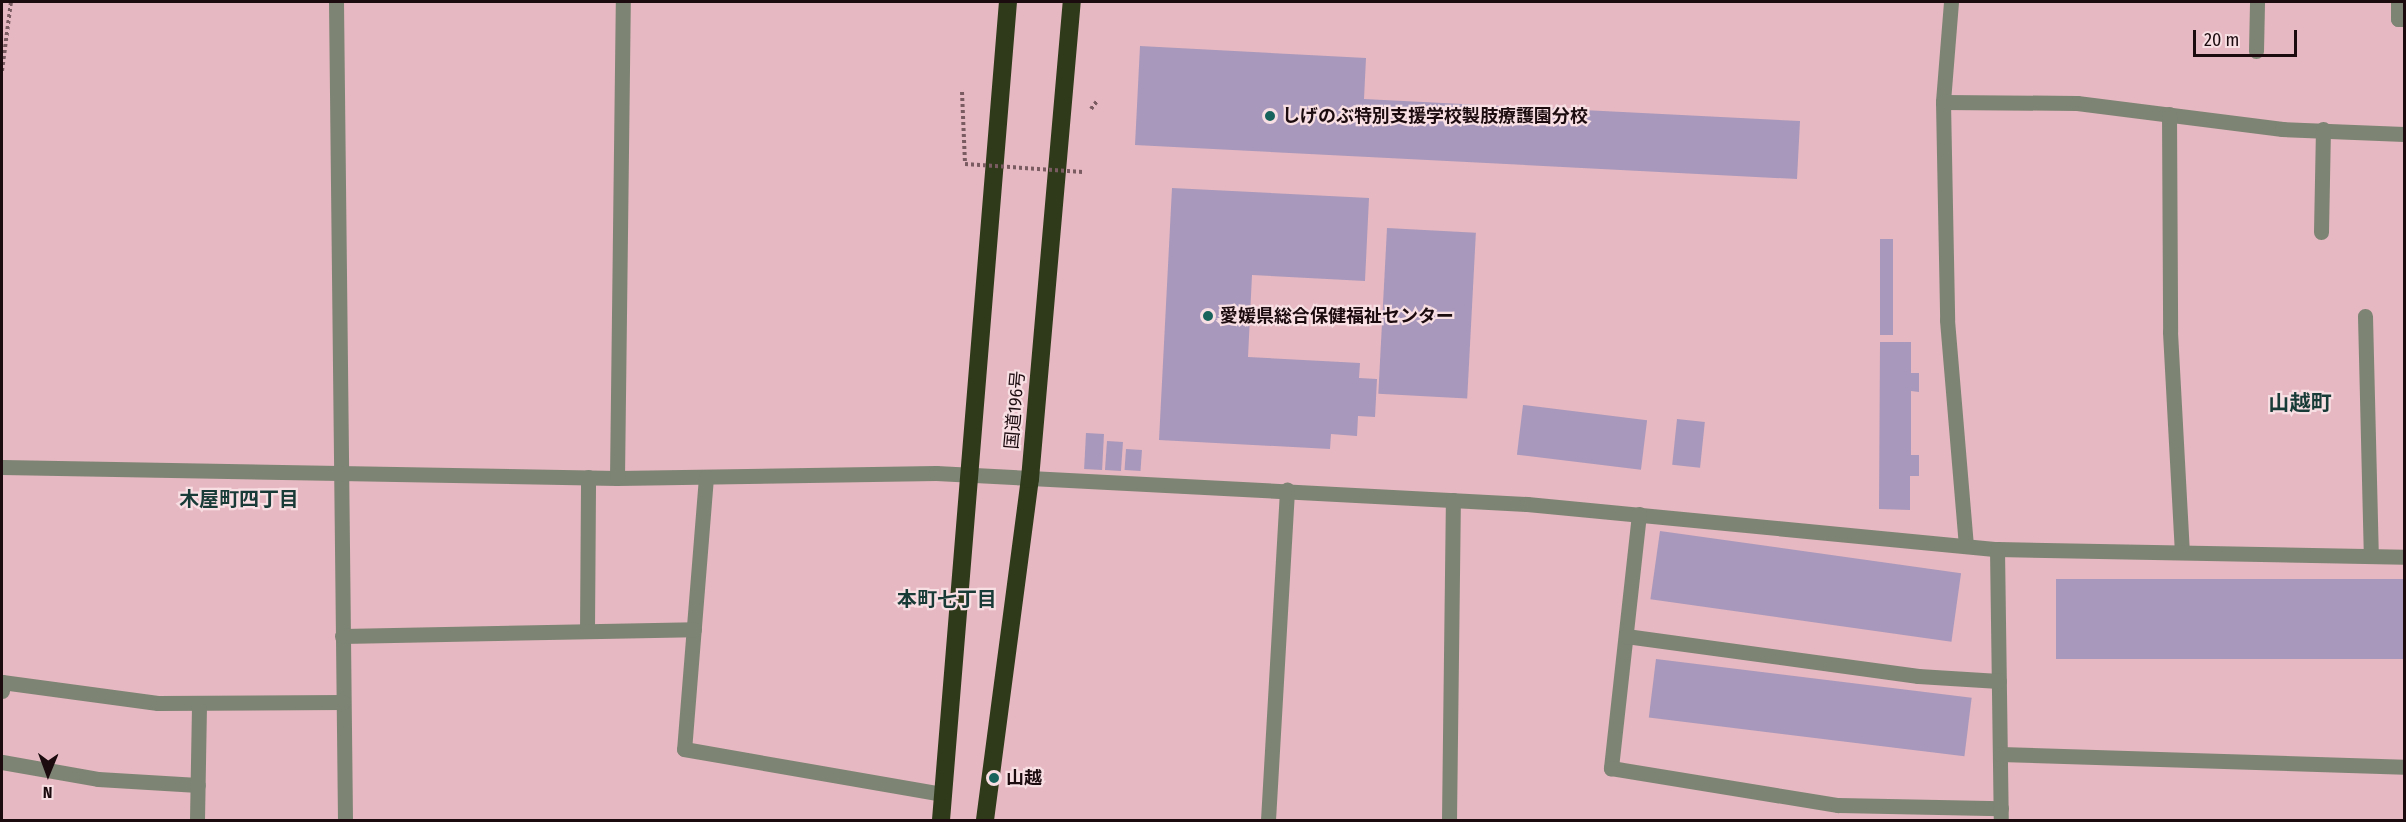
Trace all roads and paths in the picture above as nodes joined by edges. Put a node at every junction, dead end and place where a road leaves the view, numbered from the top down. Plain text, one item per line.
1 (11, 2) edge
2 (336, 2) edge
3 (623, 2) edge
4 (1008, 2) edge
5 (1072, 2) edge
6 (1951, 2) edge
7 (2257, 2) edge
8 (2398, 2) edge
9 (2404, 19) edge
10 (2256, 51) dead end
11 (2, 71) edge
12 (962, 92) dead end
13 (1943, 102) junction
14 (2169, 114) junction
15 (2323, 129) junction
16 (2404, 134) edge
17 (1083, 171) dead end
18 (2321, 232) dead end
19 (2365, 316) dead end
20 (2, 466) edge
21 (339, 473) junction
22 (970, 475) junction
23 (588, 477) junction
24 (706, 477) junction
25 (617, 478) junction
26 (1030, 478) junction
27 (1287, 490) junction
28 (1453, 500) junction
29 (1639, 514) junction
30 (1966, 545) junction
31 (1997, 549) junction
32 (2182, 552) junction
33 (2371, 556) junction
34 (2404, 557) edge
35 (694, 629) junction
36 (586, 631) junction
37 (342, 636) junction
38 (1626, 636) junction
39 (1999, 681) junction
40 (2, 691) edge
41 (343, 702) junction
42 (199, 705) junction
43 (2000, 754) junction
44 (2, 762) edge
45 (2404, 768) edge
46 (198, 785) junction
47 (944, 794) junction
48 (990, 796) junction
49 (2001, 814) edge
50 (197, 820) edge
51 (345, 820) edge
52 (941, 820) edge
53 (985, 820) edge
54 (991, 820) edge
55 (1268, 820) edge
56 (1449, 820) edge

1 - 11 path
2 - 21 street
3 - 25 street
4 - 22 highway
5 - 26 highway, 国道196号
6 - 13 street
7 - 10 street
8 - 9 street
12 - 17 path, bridge
13 - 14 street
13 - 30 street
14 - 15 street
14 - 32 street
15 - 16 street
15 - 18 street
19 - 33 street
20 - 21 street
21 - 23 street
21 - 37 street
22 - 24 street
22 - 26 street
22 - 47 highway
23 - 25 street
23 - 36 street
24 - 25 street
24 - 35 street
26 - 27 street
26 - 48 highway, 国道196号
27 - 28 street
27 - 55 street
28 - 29 street
28 - 56 street
29 - 30 street
29 - 38 street
30 - 31 street
31 - 32 street
31 - 39 street
32 - 33 street
33 - 34 street
35 - 36 street
35 - 47 street
36 - 37 street
37 - 41 street
38 - 39 street
38 - 49 street
39 - 43 street
40 - 42 street
41 - 42 street
41 - 51 street
42 - 46 street
43 - 45 street
43 - 49 street
44 - 46 street
46 - 50 street
47 - 52 highway
48 - 53 highway, 国道196号
48 - 54 street

